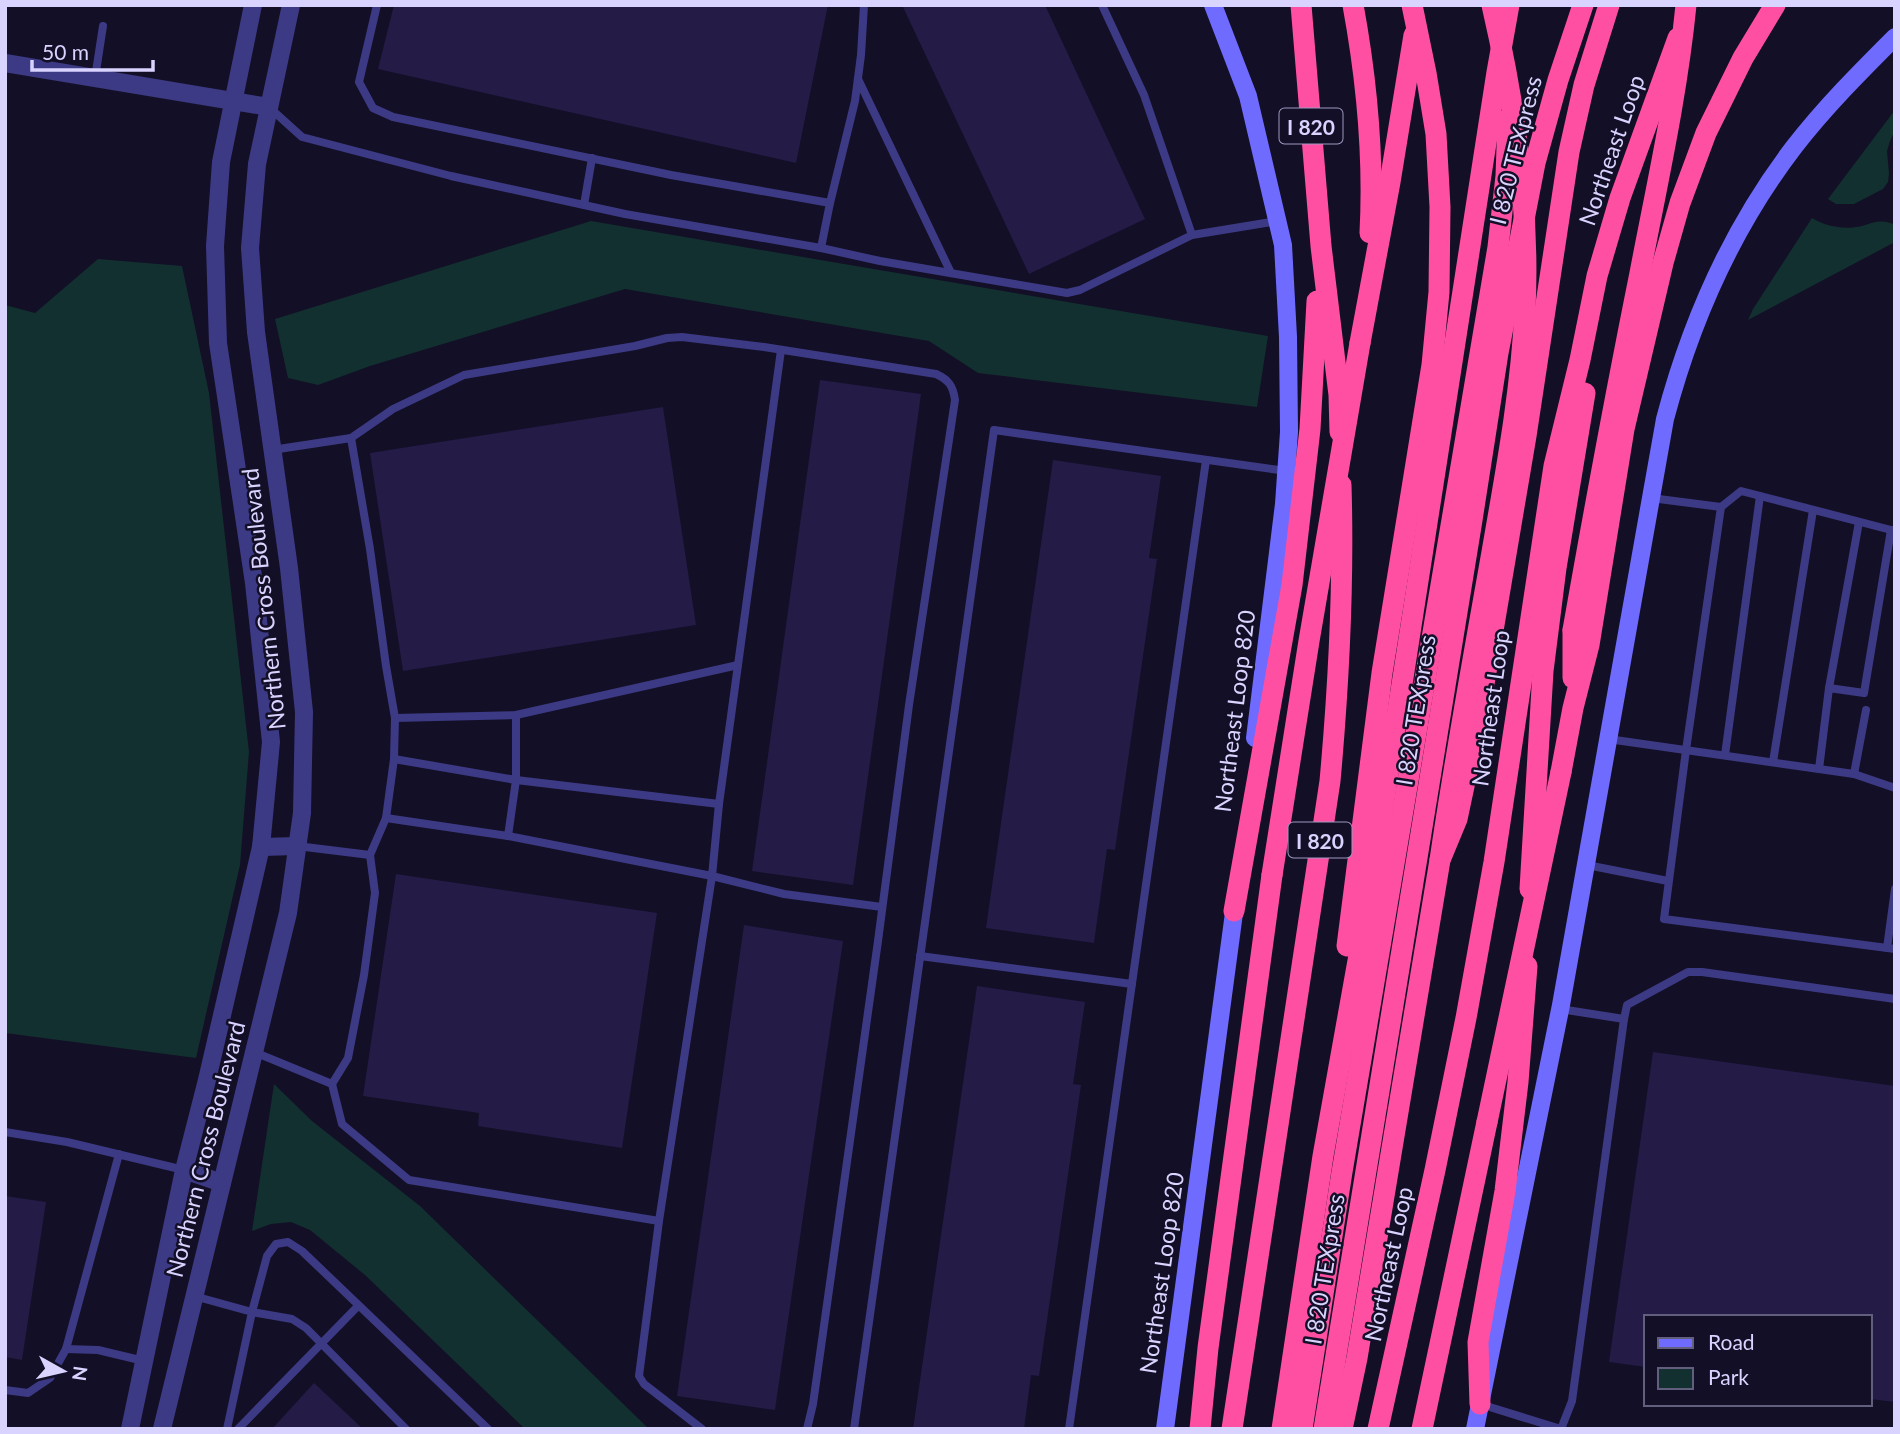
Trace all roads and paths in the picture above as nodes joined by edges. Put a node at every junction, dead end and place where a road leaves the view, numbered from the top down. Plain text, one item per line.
1 (253, 5) edge
2 (291, 5) edge
3 (377, 5) edge
4 (864, 5) edge
5 (1102, 5) edge
6 (1213, 5) edge
7 (1301, 5) edge
8 (1353, 5) edge
9 (1412, 5) edge
10 (1419, 5) edge
11 (1492, 5) edge
12 (1510, 5) edge
13 (1583, 5) edge
14 (1609, 5) edge
15 (1688, 5) edge
16 (1775, 5) edge
17 (103, 26) dead end
18 (1895, 37) edge
19 (5, 63) edge
20 (94, 78) junction
21 (858, 79) junction
22 (233, 101) junction
23 (269, 107) junction
24 (592, 158) junction
25 (830, 203) junction
26 (584, 205) junction
27 (1277, 221) junction
28 (1192, 235) junction
29 (1321, 246) junction
30 (821, 248) junction
31 (951, 273) junction
32 (1360, 343) junction
33 (781, 350) junction
34 (1580, 360) junction
35 (351, 438) junction
36 (272, 450) junction
37 (1206, 460) junction
38 (1286, 471) junction
39 (1760, 496) junction
40 (1651, 498) junction
41 (1721, 507) junction
42 (1813, 510) junction
43 (1859, 522) junction
44 (1893, 530) edge
45 (738, 665) junction
46 (1829, 688) junction
47 (1573, 708) junction
48 (1866, 710) dead end
49 (516, 715) junction
50 (395, 718) junction
51 (1608, 739) junction
52 (1686, 750) junction
53 (1725, 755) junction
54 (394, 759) junction
55 (1773, 762) junction
56 (1819, 769) junction
57 (1854, 774) junction
58 (516, 780) junction
59 (1895, 788) edge
60 (719, 804) junction
61 (386, 818) junction
62 (508, 836) junction
63 (261, 846) junction
64 (297, 846) junction
65 (370, 855) junction
66 (1440, 860) junction
67 (1587, 865) junction
68 (712, 876) junction
69 (1668, 881) junction
70 (1895, 889) edge
71 (882, 908) junction
72 (1234, 911) junction
73 (1891, 948) edge
74 (920, 956) junction
75 (1132, 984) junction
76 (1895, 999) edge
77 (1560, 1009) junction
78 (1624, 1019) junction
79 (254, 1052) junction
80 (332, 1084) junction
81 (5, 1132) edge
82 (119, 1154) junction
83 (1323, 1156) junction
84 (184, 1170) junction
85 (222, 1183) junction
86 (659, 1221) junction
87 (194, 1296) junction
88 (358, 1306) junction
89 (252, 1312) junction
90 (322, 1344) junction
91 (66, 1349) junction
92 (144, 1361) junction
93 (5, 1390) edge
94 (1480, 1404) junction
95 (130, 1429) edge
96 (162, 1429) edge
97 (227, 1429) edge
98 (238, 1429) edge
99 (406, 1429) edge
100 (488, 1429) edge
101 (702, 1429) edge
102 (807, 1429) edge
103 (854, 1429) edge
104 (1069, 1429) edge
105 (1165, 1429) edge
106 (1200, 1429) edge
107 (1232, 1429) edge
108 (1282, 1429) edge
109 (1302, 1429) edge
110 (1324, 1429) edge
111 (1342, 1429) edge
112 (1378, 1429) edge
113 (1422, 1429) edge
114 (1475, 1429) edge
115 (1561, 1429) edge

1 - 22 street, Northern Cross Boulevard
2 - 23 street, Northern Cross Boulevard
3 - 24 lane
4 - 21 lane
5 - 28 lane
6 - 27 main road, Northeast Loop 820
7 - 29 highway, I 820
8 - 32 highway
9 - 83 highway
10 - 32 highway
11 - 66 highway, bridge
12 - 83 highway, bridge
12 - 109 highway, I 820 TEXpress
13 - 110 highway, I 820 TEXpress
14 - 66 highway, bridge
15 - 34 highway, Northeast Loop
15 - 47 highway, bridge
16 - 47 highway
17 - 20 lane
18 - 40 main road
19 - 20 street
20 - 22 street
21 - 25 lane
21 - 31 lane
22 - 23 street
22 - 63 street, Northern Cross Boulevard
23 - 26 lane
23 - 36 street, Northern Cross Boulevard
24 - 25 lane
24 - 26 lane
25 - 30 lane
26 - 30 lane
27 - 28 lane
27 - 38 main road, Northeast Loop 820
28 - 31 lane
29 - 72 highway
29 - 107 highway, I 820
30 - 31 lane
32 - 106 highway, bridge
33 - 35 lane
33 - 45 lane
33 - 71 lane
34 - 94 highway
34 - 112 highway, Northeast Loop
35 - 36 lane
35 - 50 lane
36 - 64 street, Northern Cross Boulevard
37 - 38 lane
37 - 74 lane
37 - 75 lane
38 - 72 main road, Northeast Loop 820
39 - 41 lane
39 - 42 lane
39 - 53 lane
40 - 41 lane
40 - 51 main road
41 - 52 lane
42 - 43 lane
42 - 55 lane
43 - 44 lane
43 - 46 lane
44 - 46 lane
45 - 49 lane
45 - 60 lane
46 - 56 lane
47 - 113 highway, bridge
48 - 57 lane
49 - 50 lane
49 - 58 lane
50 - 54 lane
51 - 52 lane
51 - 67 main road
52 - 53 lane
52 - 69 lane
53 - 55 lane
54 - 58 lane
54 - 61 lane
55 - 56 lane
56 - 57 lane
57 - 59 lane
58 - 60 lane
58 - 62 lane
60 - 68 lane
61 - 62 lane
61 - 65 lane
62 - 68 lane
63 - 64 street
63 - 84 street, Northern Cross Boulevard
64 - 65 lane
64 - 79 street, Northern Cross Boulevard
65 - 80 lane
66 - 111 highway
67 - 69 lane
67 - 77 main road
68 - 71 lane
68 - 86 lane
69 - 73 lane
70 - 73 lane
71 - 102 lane
72 - 105 main road, Northeast Loop 820
74 - 75 lane
74 - 103 lane
75 - 104 lane
76 - 78 lane
77 - 78 lane
77 - 94 main road
78 - 115 lane
79 - 80 lane
79 - 85 street, Northern Cross Boulevard
80 - 86 lane
81 - 82 lane
82 - 84 lane
82 - 91 lane
83 - 108 highway
84 - 85 street
84 - 92 street, Northern Cross Boulevard
85 - 87 street, Northern Cross Boulevard
86 - 101 lane
87 - 89 lane
87 - 96 street, Northern Cross Boulevard
88 - 89 lane
88 - 90 lane
88 - 100 lane
89 - 90 lane
89 - 97 lane
90 - 98 lane
90 - 99 lane
91 - 92 lane
91 - 93 lane
92 - 95 street, Northern Cross Boulevard
94 - 114 main road
94 - 115 lane

